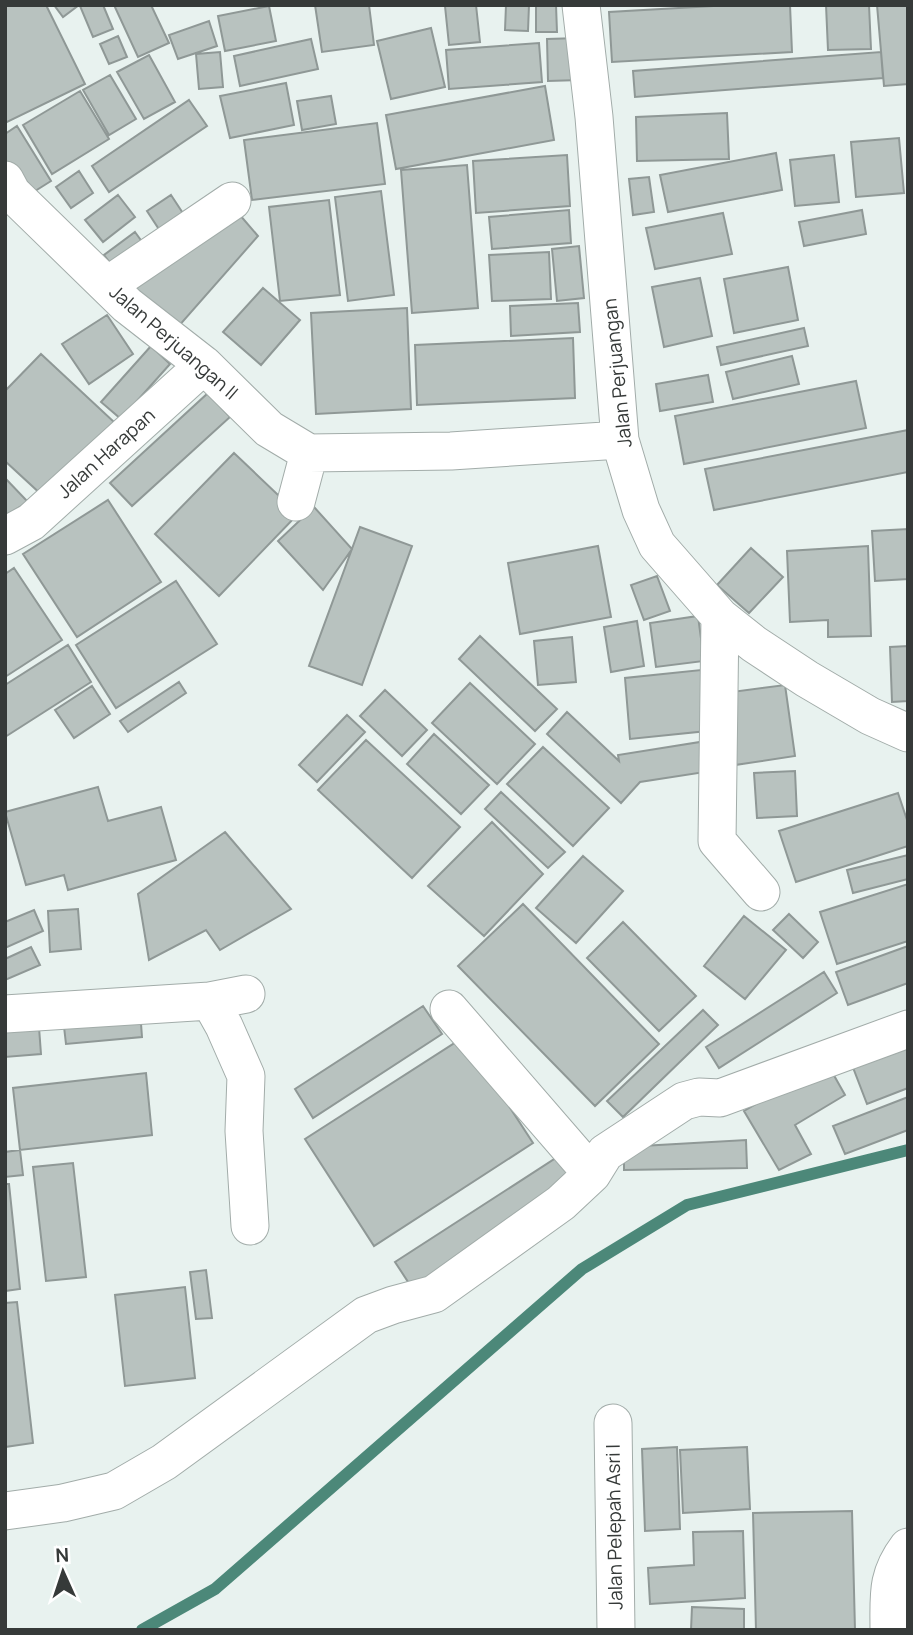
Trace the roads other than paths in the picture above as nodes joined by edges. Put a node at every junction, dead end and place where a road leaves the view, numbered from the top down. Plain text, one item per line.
1 (581, 5) edge
2 (8, 193) edge
3 (232, 201) dead end
4 (108, 285) junction
5 (204, 365) junction
6 (620, 440) junction
7 (309, 453) junction
8 (296, 502) dead end
9 (5, 537) edge
10 (720, 617) junction
11 (908, 733) edge
12 (761, 892) dead end
13 (246, 994) dead end
14 (210, 1001) junction
15 (449, 1009) dead end
16 (5, 1014) edge
17 (908, 1029) edge
18 (592, 1174) junction
19 (250, 1226) dead end
20 (613, 1423) dead end
21 (5, 1511) edge
22 (908, 1546) edge
23 (615, 1630) edge
24 (889, 1630) edge

1 - 6 street, Jalan Perjuangan
2 - 4 street, Jalan Perjuangan II
3 - 4 street
4 - 5 street, Jalan Perjuangan II
5 - 7 street, Jalan Perjuangan II
5 - 9 street, Jalan Harapan
6 - 7 street
6 - 10 street, Jalan Perjuangan
7 - 8 street
10 - 11 street, Jalan Perjuangan
10 - 12 street
13 - 14 street
14 - 16 street
14 - 19 street
15 - 18 street
17 - 18 street
18 - 21 street
20 - 23 street, Jalan Pelepah Asri I
22 - 24 street

